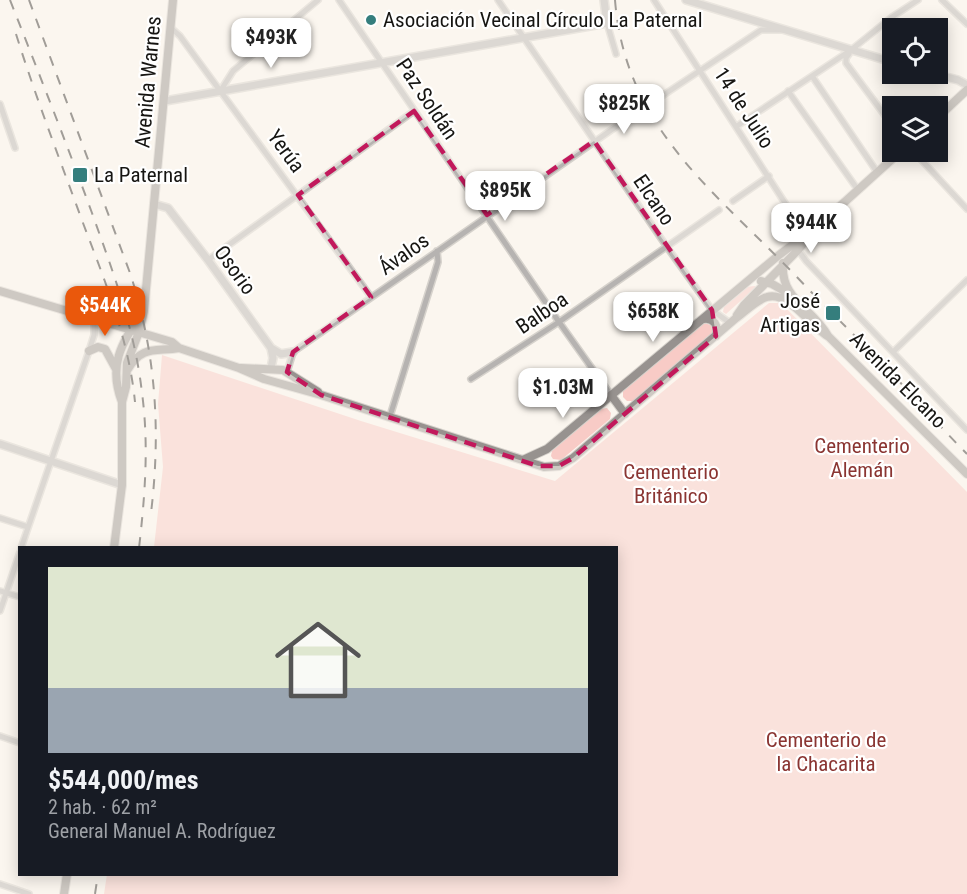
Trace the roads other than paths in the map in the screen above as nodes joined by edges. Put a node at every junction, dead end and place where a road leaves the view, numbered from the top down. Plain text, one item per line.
1 (173, 0) edge
2 (318, 0) edge
3 (339, 0) edge
4 (498, 0) edge
5 (604, 0) edge
6 (654, 0) edge
7 (686, 0) edge
8 (918, 0) edge
9 (942, 0) edge
10 (607, 22) junction
11 (967, 24) edge
12 (171, 28) junction
13 (785, 30) junction
14 (523, 38) junction
15 (851, 50) junction
16 (616, 54) dead end
17 (882, 59) edge
18 (382, 62) junction
19 (699, 70) junction
20 (812, 76) junction
21 (948, 78) edge
22 (967, 85) edge
23 (221, 90) junction
24 (967, 90) edge
25 (788, 91) junction
26 (165, 101) junction
27 (653, 102) dead end
28 (0, 104) edge
29 (948, 108) edge
30 (640, 110) dead end
31 (414, 111) junction
32 (882, 112) edge
33 (737, 126) junction
34 (594, 141) junction
35 (15, 148) dead end
36 (889, 162) edge
37 (923, 162) edge
38 (878, 172) junction
39 (769, 176) junction
40 (858, 190) junction
41 (298, 195) junction
42 (733, 201) dead end
43 (154, 204) junction
44 (967, 208) edge
45 (719, 210) dead end
46 (487, 215) junction
47 (818, 226) junction
48 (805, 234) junction
49 (667, 247) junction
50 (798, 250) junction
51 (437, 251) junction
52 (208, 260) junction
53 (783, 263) junction
54 (967, 280) edge
55 (748, 281) junction
56 (766, 282) junction
57 (0, 291) edge
58 (786, 296) junction
59 (371, 297) junction
60 (144, 310) junction
61 (712, 310) junction
62 (703, 319) junction
63 (94, 320) junction
64 (733, 321) junction
65 (559, 322) junction
66 (135, 331) junction
67 (716, 336) junction
68 (153, 337) junction
69 (179, 348) junction
70 (271, 348) junction
71 (89, 351) junction
72 (292, 352) junction
73 (893, 352) junction
74 (239, 368) junction
75 (271, 368) junction
76 (116, 370) junction
77 (127, 370) junction
78 (287, 372) junction
79 (471, 379) dead end
80 (272, 382) junction
81 (281, 384) junction
82 (321, 394) junction
83 (611, 396) junction
84 (122, 402) junction
85 (625, 414) junction
86 (390, 416) junction
87 (967, 430) edge
88 (0, 444) edge
89 (523, 460) junction
90 (51, 461) junction
91 (967, 474) edge
92 (122, 485) junction
93 (0, 518) edge
94 (28, 527) junction
95 (22, 546) edge
96 (114, 546) edge
97 (18, 557) edge
98 (3, 592) edge
99 (18, 596) edge
100 (0, 611) edge
101 (0, 736) edge
102 (18, 742) edge
103 (67, 876) edge
104 (0, 884) edge
105 (29, 894) edge
106 (64, 894) edge

1 - 12 main road, Avenida Warnes
2 - 23 street
3 - 18 street, Paz Soldán
4 - 14 street, Elcano
5 - 10 street
6 - 19 street, 14 de Julio
7 - 13 street
8 - 15 street
9 - 11 street
10 - 14 street
10 - 16 street
12 - 23 street, Yerúa
12 - 26 main road, Avenida Warnes
13 - 15 street
13 - 19 street
14 - 18 street
14 - 34 street, Elcano
15 - 17 street
15 - 20 street
15 - 32 street
18 - 23 street
18 - 31 street, Paz Soldán
19 - 27 street
19 - 33 street, 14 de Julio
20 - 25 street
20 - 38 street
21 - 22 street
23 - 26 street
23 - 41 street, Yerúa
24 - 29 main road
25 - 33 street
25 - 40 street
26 - 43 main road, Avenida Warnes
28 - 35 street
30 - 34 street, Ávalos
31 - 41 street
31 - 46 street, Paz Soldán
33 - 39 street, 14 de Julio
34 - 46 street, Ávalos
34 - 49 street, Elcano
36 - 38 main road
37 - 44 street
38 - 40 main road
39 - 42 street
39 - 48 street, 14 de Julio
40 - 47 main road
41 - 52 street
41 - 59 street, Yerúa
43 - 52 street, Osorio
43 - 60 main road, Avenida Warnes
45 - 49 street, Balboa
46 - 51 street, Ávalos
46 - 65 street, Paz Soldán
47 - 48 main road
47 - 50 main road
48 - 55 main road
49 - 61 street, Elcano
49 - 65 street, Balboa
50 - 53 main road
50 - 73 street
51 - 59 street, Ávalos
51 - 86 street
52 - 70 street, Osorio
53 - 56 main road
53 - 58 main road
54 - 73 street
55 - 56 main road
55 - 61 main road
56 - 58 main road, Avenida Elcano
56 - 64 main road
57 - 63 main road
58 - 64 main road
58 - 91 main road, Avenida Elcano
59 - 72 street, Ávalos
60 - 66 main road, Avenida Warnes
60 - 68 main road
61 - 62 main road
61 - 64 street, Elcano
62 - 67 main road
62 - 83 main road
63 - 66 main road
63 - 71 street
64 - 67 main road
65 - 79 street, Balboa
65 - 83 street, Paz Soldán
66 - 68 main road
66 - 76 main road, Avenida Warnes
66 - 77 main road, Avenida Warnes
67 - 85 main road
68 - 69 main road
69 - 74 main road
69 - 77 main road
70 - 72 street
70 - 75 street
71 - 76 main road
71 - 90 street
72 - 78 street
73 - 87 street
74 - 75 main road
74 - 80 main road
75 - 78 main road
75 - 80 main road
76 - 84 main road, Avenida Warnes
77 - 84 main road, Avenida Warnes
78 - 81 main road
78 - 82 main road
80 - 81 main road
81 - 82 main road
82 - 86 main road
83 - 85 main road
83 - 89 main road
84 - 92 main road, Avenida Warnes
85 - 89 main road
86 - 89 main road
88 - 90 street
90 - 92 street
90 - 94 street
92 - 96 main road, Avenida Warnes
93 - 94 street
94 - 95 street
97 - 98 street
98 - 99 street
98 - 100 street
101 - 102 street
103 - 106 main road
104 - 105 street

